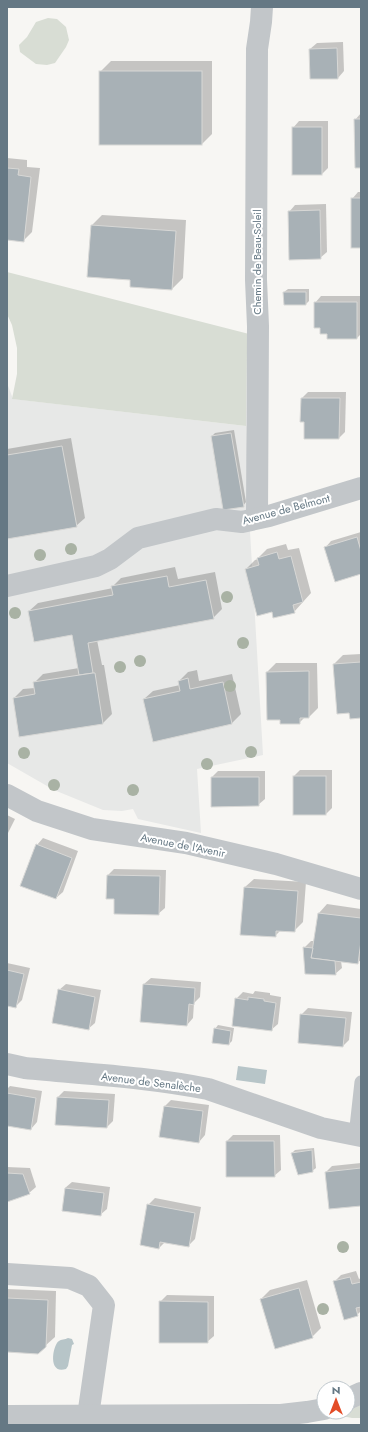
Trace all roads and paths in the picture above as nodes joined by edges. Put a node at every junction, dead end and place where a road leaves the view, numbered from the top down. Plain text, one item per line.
1 (262, 7) edge
2 (361, 488) edge
3 (257, 518) junction
4 (7, 586) edge
5 (7, 795) edge
6 (361, 889) edge
7 (7, 1064) edge
8 (361, 1082) edge
9 (358, 1136) edge
10 (7, 1274) edge
11 (316, 1410) edge
12 (7, 1416) edge
13 (88, 1416) junction

1 - 3 street, Chemin de Beau-Soleil
2 - 3 street, Avenue de Belmont
3 - 4 street, Avenue de Belmont
5 - 6 street, Avenue de l'Avenir
7 - 9 street, Avenue de Senalèche
8 - 9 lane
10 - 13 street
11 - 13 street
12 - 13 street

